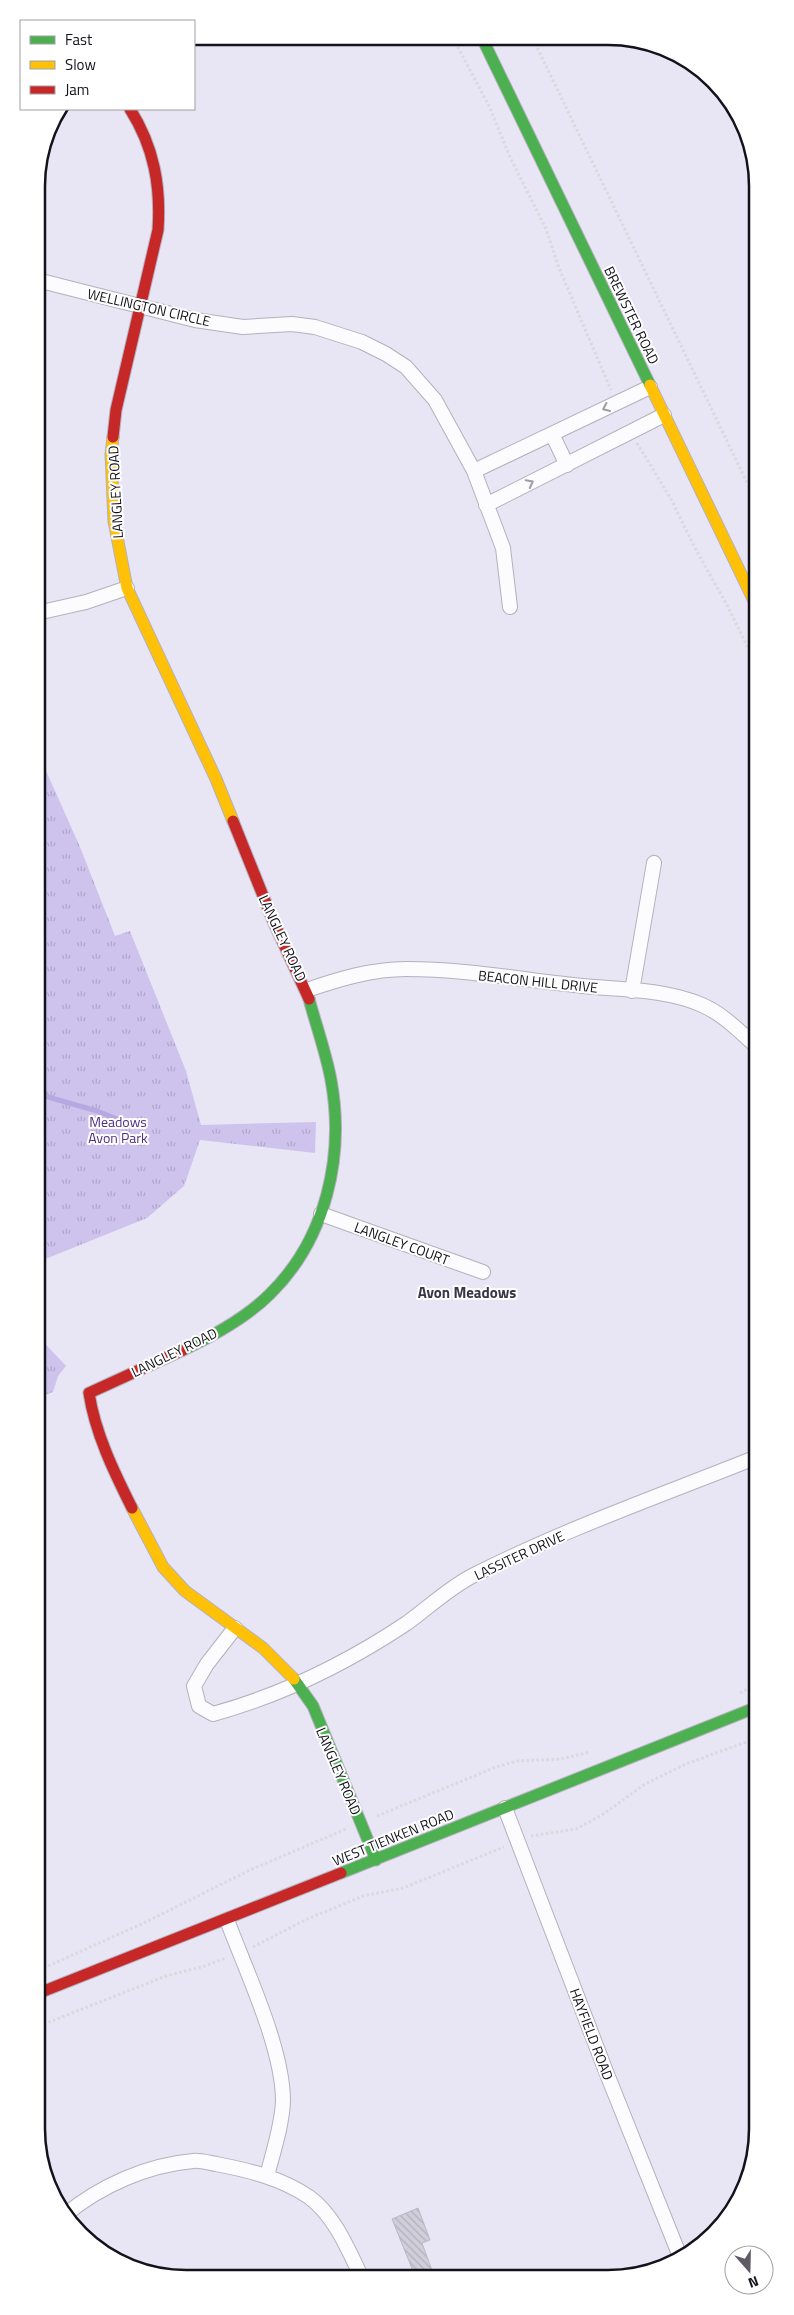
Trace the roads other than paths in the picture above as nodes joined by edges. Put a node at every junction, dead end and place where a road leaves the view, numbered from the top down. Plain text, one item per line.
1 (485, 45) edge
2 (131, 110) edge
3 (45, 282) edge
4 (141, 307) junction
5 (650, 387) junction
6 (664, 415) junction
7 (552, 434) junction
8 (567, 465) junction
9 (474, 471) junction
10 (486, 506) junction
11 (127, 588) junction
12 (749, 591) edge
13 (510, 607) dead end
14 (45, 611) edge
15 (654, 863) dead end
16 (307, 990) junction
17 (632, 992) junction
18 (749, 1039) edge
19 (321, 1214) junction
20 (483, 1272) dead end
21 (749, 1460) edge
22 (235, 1628) junction
23 (299, 1684) junction
24 (749, 1710) edge
25 (505, 1808) junction
26 (376, 1860) junction
27 (227, 1920) junction
28 (45, 1992) edge
29 (267, 2176) junction
30 (71, 2210) edge
31 (678, 2251) edge
32 (358, 2270) edge

1 - 5 street, BREWSTER ROAD
2 - 4 street, LANGLEY ROAD
3 - 4 street, WELLINGTON CIRCLE
4 - 9 street, WELLINGTON CIRCLE
4 - 11 street, LANGLEY ROAD
5 - 6 street, BREWSTER ROAD
5 -> 7 street
6 - 8 street
6 - 12 street, BREWSTER ROAD
7 - 8 street
7 - 9 street
10 -> 8 street
9 - 10 street, WELLINGTON CIRCLE
10 - 13 street, WELLINGTON CIRCLE
11 - 14 street
11 - 16 street, LANGLEY ROAD
15 - 17 street
16 - 17 street, BEACON HILL DRIVE
16 - 19 street, LANGLEY ROAD
17 - 18 street, BEACON HILL DRIVE
19 - 20 street, LANGLEY COURT
19 - 22 street, LANGLEY ROAD
21 - 23 street, LASSITER DRIVE
22 - 23 street, LANGLEY ROAD
22 - 23 street
23 - 26 street, LANGLEY ROAD
24 - 25 street, WEST TIENKEN ROAD
25 - 26 street, WEST TIENKEN ROAD
25 - 31 street, HAYFIELD ROAD
26 - 27 street, WEST TIENKEN ROAD
27 - 28 street, WEST TIENKEN ROAD
27 - 29 street
29 - 30 street
29 - 32 street

